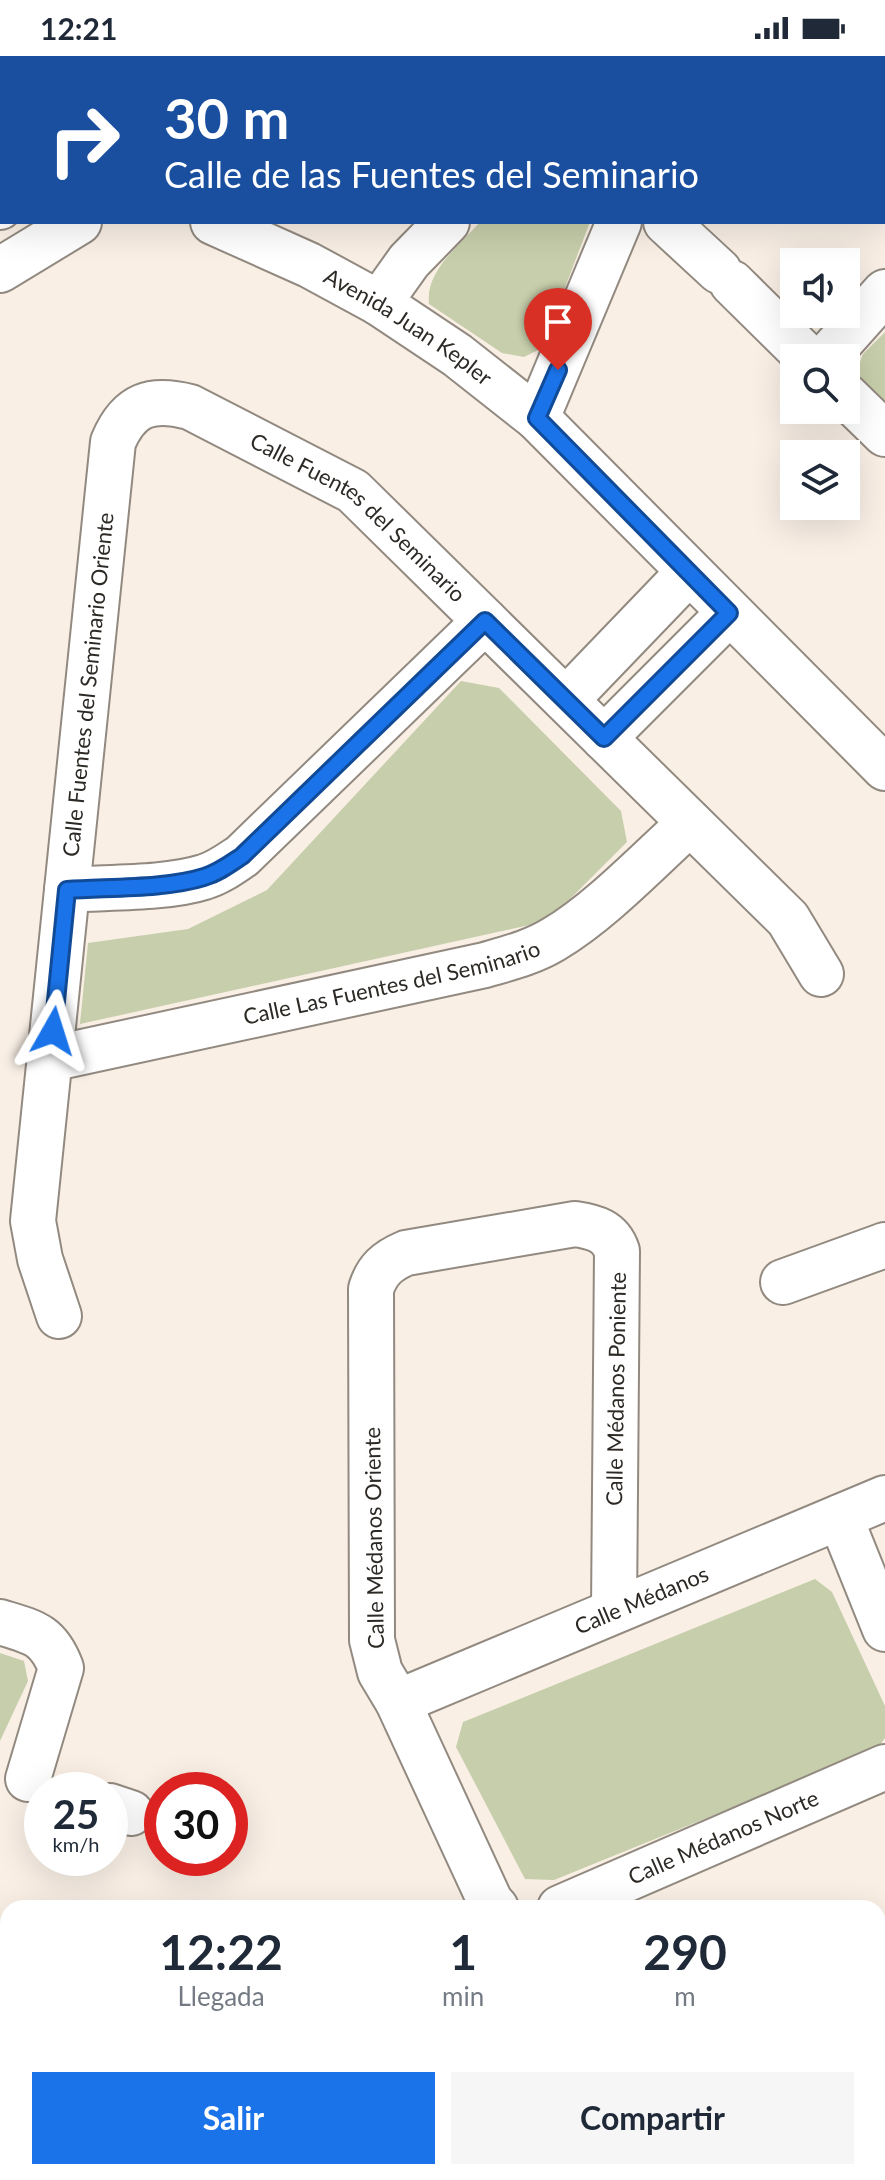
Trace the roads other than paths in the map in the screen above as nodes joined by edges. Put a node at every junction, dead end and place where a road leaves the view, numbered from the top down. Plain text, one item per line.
1 (76, 224) edge
2 (217, 224) edge
3 (445, 224) edge
4 (618, 224) edge
5 (668, 224) edge
6 (0, 270) edge
7 (885, 292) edge
8 (379, 303) junction
9 (794, 344) edge
10 (839, 344) edge
11 (860, 410) edge
12 (132, 411) joint
13 (537, 418) junction
14 (885, 434) edge
15 (689, 572) junction
16 (729, 613) junction
17 (485, 621) junction
18 (566, 700) junction
19 (604, 738) junction
20 (885, 768) edge
21 (690, 823) junction
22 (67, 890) junction
23 (821, 974) dead end
24 (50, 1059) junction
25 (885, 1245) edge
26 (406, 1253) joint
27 (783, 1282) dead end
28 (59, 1316) dead end
29 (885, 1498) edge
30 (840, 1517) junction
31 (873, 1564) edge
32 (614, 1610) junction
33 (0, 1622) edge
34 (885, 1629) edge
35 (398, 1702) junction
36 (885, 1767) edge
37 (32, 1772) edge
38 (490, 1900) edge
39 (578, 1900) edge

1 - 6 street
2 - 8 street, Avenida Juan Kepler
3 - 8 street
4 - 13 street
5 - 9 street
7 - 10 street
8 - 13 street, Avenida Juan Kepler
11 - 14 street
12 - 17 street, Calle Fuentes del Seminario
12 - 22 street, Calle Fuentes del Seminario Oriente
13 - 15 street, Avenida Juan Kepler
15 - 16 street, Avenida Juan Kepler
15 - 18 street
16 - 19 street
16 - 20 street, Avenida Juan Kepler
17 - 18 street, Calle Fuentes del Seminario
17 - 22 street
18 - 19 street, Calle Fuentes del Seminario
19 - 21 street, Calle Fuentes del Seminario
21 - 23 street, Calle Fuentes del Seminario
21 - 24 street, Calle Las Fuentes del Seminario
22 - 24 street, Calle Fuentes del Seminario Oriente
24 - 28 street, Calle Fuentes del Seminario Oriente
25 - 27 street
26 - 32 street, Calle Médanos Poniente
26 - 35 street, Calle Médanos Oriente
29 - 30 street, Calle Médanos
30 - 31 street
30 - 32 street, Calle Médanos
31 - 34 street
32 - 35 street, Calle Médanos
33 - 37 street
35 - 38 street, Calle Médanos Oriente
36 - 39 street, Calle Médanos Norte

